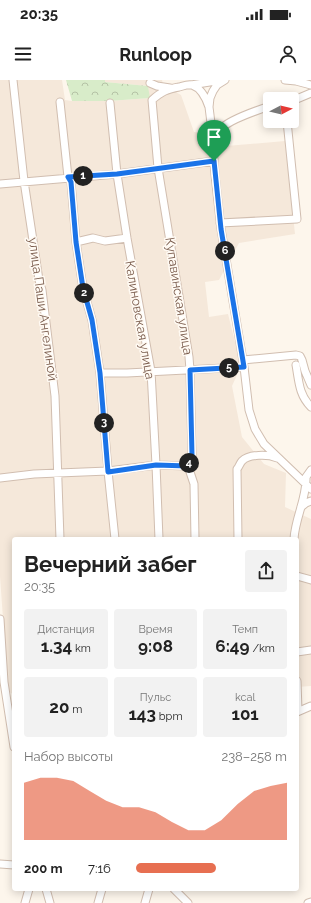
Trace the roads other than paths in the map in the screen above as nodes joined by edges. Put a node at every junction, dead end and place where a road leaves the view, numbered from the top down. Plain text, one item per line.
1 (13, 80) edge
2 (224, 80) edge
3 (285, 80) edge
4 (150, 82) dead end
5 (191, 85) junction
6 (311, 85) edge
7 (170, 88) junction
8 (311, 93) edge
9 (299, 98) edge
10 (60, 102) dead end
11 (110, 103) dead end
12 (209, 107) junction
13 (263, 108) edge
14 (288, 128) edge
15 (213, 144) junction
16 (214, 161) junction
17 (158, 168) junction
18 (117, 174) junction
19 (68, 177) junction
20 (24, 181) junction
21 (0, 184) edge
22 (220, 223) junction
23 (127, 238) junction
24 (76, 242) junction
25 (243, 363) junction
26 (296, 365) dead end
27 (190, 370) junction
28 (151, 371) junction
29 (100, 373) junction
30 (311, 385) edge
31 (311, 407) edge
32 (280, 459) junction
33 (156, 465) junction
34 (188, 466) junction
35 (311, 470) edge
36 (108, 472) junction
37 (58, 473) junction
38 (0, 478) edge
39 (309, 487) edge
40 (311, 501) edge
41 (301, 507) junction
42 (60, 537) edge
43 (115, 537) edge
44 (159, 537) edge
45 (195, 537) edge
46 (238, 537) edge
47 (294, 537) edge
48 (299, 577) edge
49 (311, 580) edge
50 (0, 619) edge
51 (311, 650) edge
52 (299, 652) edge
53 (10, 701) edge
54 (311, 706) edge
55 (299, 712) edge
56 (12, 724) edge
57 (0, 864) edge
58 (12, 865) edge
59 (28, 891) edge
60 (47, 891) edge
61 (101, 891) edge
62 (148, 891) edge
63 (176, 891) edge
64 (311, 902) edge
65 (25, 903) edge
66 (50, 903) edge
67 (98, 903) edge
68 (145, 903) edge
69 (189, 903) edge
70 (308, 903) edge

1 - 20 street, улица Паши Ангелиной
2 - 5 street
2 - 12 street
3 - 6 street
4 - 7 street
5 - 7 street
5 - 12 street
7 - 17 street, Купавинская улица
8 - 9 street
10 - 19 street
11 - 18 street, Калиновская улица
12 - 15 street
13 - 15 street
14 - 22 street
15 - 16 street
16 - 17 street
16 - 22 street
17 - 18 street
17 - 27 street, Купавинская улица
18 - 19 street
18 - 23 street, Калиновская улица
19 - 20 street
19 - 24 street
20 - 21 street
20 - 37 street, улица Паши Ангелиной
22 - 25 street
23 - 24 street
23 - 28 street, Калиновская улица
24 - 29 street
25 - 27 street
25 - 30 street
25 - 32 street
26 - 31 street
27 - 28 street
27 - 34 street, Купавинская улица
28 - 29 street
28 - 33 street, Калиновская улица
29 - 36 street
32 - 39 street
32 - 46 street
33 - 34 street
33 - 36 street
33 - 44 street, Калиновская улица
34 - 45 street, Купавинская улица
35 - 39 street
36 - 37 street
36 - 43 street
37 - 38 street
37 - 42 street, улица Паши Ангелиной
39 - 41 street
40 - 41 street
41 - 47 street
48 - 49 street
50 - 53 street
51 - 52 street
53 - 56 street
54 - 55 street
57 - 58 street
59 - 65 street
60 - 66 street
61 - 67 street
62 - 68 street
63 - 69 street
64 - 70 street

